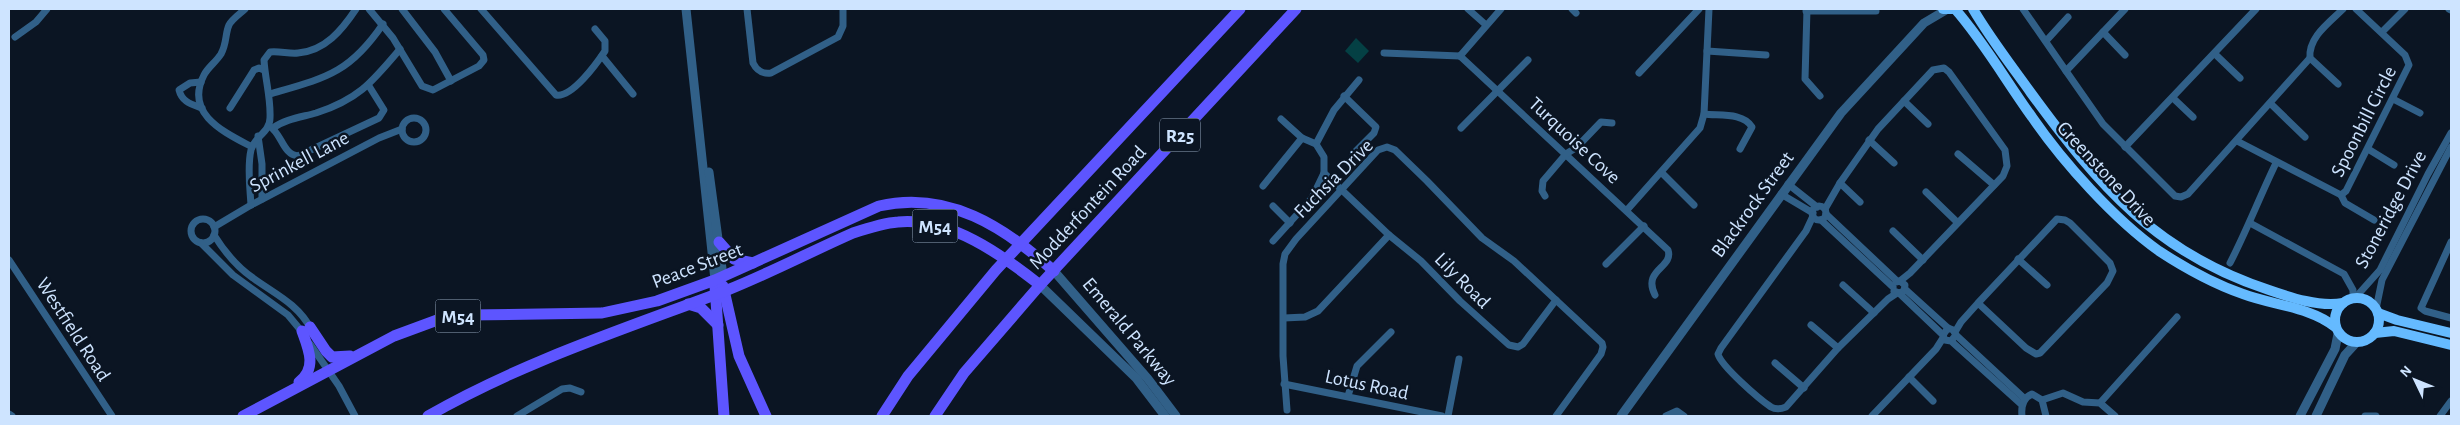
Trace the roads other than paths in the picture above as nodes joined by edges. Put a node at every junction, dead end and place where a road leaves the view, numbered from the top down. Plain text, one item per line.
1 (47, 9) edge
2 (245, 9) edge
3 (356, 9) edge
4 (369, 9) edge
5 (402, 9) edge
6 (444, 9) edge
7 (481, 9) edge
8 (686, 9) edge
9 (747, 9) edge
10 (843, 9) edge
11 (1240, 9) edge
12 (1296, 9) edge
13 (1468, 9) edge
14 (1501, 9) edge
15 (1698, 9) edge
16 (1709, 9) edge
17 (1928, 9) edge
18 (1950, 9) edge
19 (1973, 9) edge
20 (2023, 9) edge
21 (2125, 9) edge
22 (2256, 9) edge
23 (2343, 9) edge
24 (2356, 9) edge
25 (2405, 9) edge
26 (1806, 10) edge
27 (1876, 11) dead end
28 (2068, 17) dead end
29 (1924, 23) junction
30 (383, 24) junction
31 (1486, 25) junction
32 (595, 29) dead end
33 (2103, 32) junction
34 (2382, 32) junction
35 (15, 37) dead end
36 (2046, 41) junction
37 (400, 48) junction
38 (1707, 51) junction
39 (1384, 53) dead end
40 (2215, 54) junction
41 (1766, 55) dead end
42 (2126, 55) dead end
43 (602, 56) junction
44 (1460, 56) junction
45 (2310, 58) junction
46 (1528, 60) dead end
47 (264, 70) junction
48 (2066, 71) junction
49 (1639, 73) dead end
50 (2240, 78) dead end
51 (1359, 80) dead end
52 (451, 81) junction
53 (201, 82) junction
54 (2338, 84) dead end
55 (369, 86) junction
56 (1498, 91) junction
57 (270, 94) junction
58 (633, 94) dead end
59 (1344, 96) junction
60 (1820, 96) dead end
61 (2173, 98) junction
62 (2393, 99) junction
63 (1904, 101) junction
64 (2271, 104) junction
65 (202, 108) junction
66 (230, 108) dead end
67 (698, 113) junction
68 (2420, 113) dead end
69 (1704, 114) junction
70 (2193, 117) dead end
71 (1281, 119) dead end
72 (1612, 123) dead end
73 (1928, 124) dead end
74 (271, 127) junction
75 (1461, 128) dead end
76 (402, 129) dead end
77 (2451, 133) edge
78 (258, 136) junction
79 (2305, 137) dead end
80 (1302, 138) junction
81 (1869, 140) junction
82 (2238, 141) junction
83 (1316, 144) junction
84 (252, 147) junction
85 (2125, 147) junction
86 (2451, 147) edge
87 (1740, 149) dead end
88 (2368, 149) junction
89 (1354, 154) dead end
90 (1566, 154) junction
91 (1958, 154) dead end
92 (1894, 162) dead end
93 (2276, 163) junction
94 (2394, 165) dead end
95 (1324, 173) junction
96 (1662, 173) junction
97 (1840, 183) junction
98 (1788, 184) junction
99 (1994, 185) junction
100 (1264, 186) dead end
101 (1342, 191) junction
102 (1926, 192) dead end
103 (1781, 194) junction
104 (1546, 196) dead end
105 (2341, 196) junction
106 (262, 199) junction
107 (1860, 202) dead end
108 (251, 205) junction
109 (1694, 205) dead end
110 (1273, 206) dead end
111 (1627, 210) junction
112 (1819, 213) junction
113 (2374, 220) dead end
114 (1290, 222) junction
115 (1958, 222) junction
116 (2250, 223) junction
117 (1644, 226) junction
118 (214, 227) junction
119 (1893, 231) dead end
120 (214, 235) junction
121 (1389, 235) junction
122 (1273, 241) dead end
123 (718, 242) junction
124 (1021, 242) junction
125 (2451, 242) edge
126 (201, 243) junction
127 (1006, 259) junction
128 (2018, 259) junction
129 (9, 260) edge
130 (1923, 260) junction
131 (752, 263) junction
132 (2230, 263) dead end
133 (1606, 264) dead end
134 (1054, 271) junction
135 (719, 278) junction
136 (1843, 284) dead end
137 (2047, 285) dead end
138 (1040, 286) junction
139 (1899, 287) junction
140 (720, 292) junction
141 (1655, 295) dead end
142 (1556, 300) junction
143 (2350, 300) junction
144 (1978, 303) junction
145 (688, 304) junction
146 (2377, 311) junction
147 (1874, 313) junction
148 (2177, 316) dead end
149 (1284, 318) junction
150 (2451, 318) edge
151 (718, 325) junction
152 (1811, 325) dead end
153 (306, 329) junction
154 (2337, 330) junction
155 (1952, 331) junction
156 (1390, 332) dead end
157 (2374, 333) junction
158 (2451, 333) edge
159 (1946, 339) junction
160 (2356, 343) junction
161 (2451, 345) edge
162 (1838, 348) junction
163 (365, 352) junction
164 (1459, 359) dead end
165 (1775, 362) dead end
166 (330, 370) junction
167 (1909, 377) junction
168 (1284, 384) junction
169 (1804, 388) junction
170 (581, 392) dead end
171 (282, 396) junction
172 (1348, 396) junction
173 (2042, 400) junction
174 (1933, 401) dead end
175 (2451, 401) edge
176 (2023, 402) junction
177 (2100, 403) junction
178 (1287, 410) dead end
179 (112, 416) edge
180 (243, 416) edge
181 (355, 416) edge
182 (428, 416) edge
183 (517, 416) edge
184 (724, 416) edge
185 (766, 416) edge
186 (882, 416) edge
187 (935, 416) edge
188 (1165, 416) edge
189 (1176, 416) edge
190 (1442, 416) edge
191 (1448, 416) edge
192 (1556, 416) edge
193 (1620, 416) edge
194 (1666, 416) edge
195 (1684, 416) edge
196 (1872, 416) edge
197 (2022, 416) edge
198 (2046, 416) edge
199 (2114, 416) edge
200 (2300, 416) edge
201 (2316, 416) edge
202 (2366, 416) edge
203 (2376, 416) edge
204 (2440, 416) edge

1 - 35 street
2 - 53 street
3 - 47 street
4 - 30 street
5 - 52 street
6 - 52 street
7 - 43 street
8 - 67 street
9 - 10 street
11 - 124 main road, Modderfontein Road / R25
12 - 134 main road, Modderfontein Road / R25
13 - 31 street
14 - 31 street
15 - 49 street
16 - 38 street
17 - 29 street, Blackrock Street
18 - 29 street, Blackrock Street
18 - 154 main road, Greenstone Drive
19 - 143 main road, Greenstone Drive
20 - 36 street
21 - 33 street
22 - 40 street
23 - 45 street
24 - 34 street, Spoonbill Circle
25 - 34 street
26 - 27 street
26 - 60 street
28 - 36 street
29 - 98 street, Blackrock Street
30 - 37 street
30 - 57 street
31 - 44 street
32 - 43 street
33 - 42 street
33 - 48 street
34 - 62 street, Spoonbill Circle
36 - 48 street
37 - 52 street
37 - 55 street
38 - 41 street
38 - 69 street
39 - 44 street
40 - 50 street
40 - 61 street
43 - 58 street
44 - 56 street, Turquoise Cove
45 - 54 street
45 - 64 street
46 - 56 street
47 - 57 street
47 - 66 street
48 - 85 street
51 - 59 street
53 - 65 street
53 - 65 street
55 - 74 street
55 - 74 street
56 - 75 street
56 - 90 street, Turquoise Cove
57 - 74 street
59 - 83 street
59 - 89 street
61 - 70 street
61 - 85 street
62 - 68 street
62 - 88 street, Spoonbill Circle
63 - 73 street
63 - 81 street
63 - 99 street
64 - 79 street
64 - 82 street
65 - 84 street
67 - 123 street
67 - 135 street
69 - 87 street
69 - 96 street
71 - 80 street
72 - 90 street
74 - 78 street
76 - 106 street, Sprinkell Lane
77 - 143 street, Stoneridge Drive
78 - 84 street
78 - 106 street
80 - 83 street
80 - 100 street
81 - 92 street
81 - 97 street
82 - 85 street
82 - 93 street, Spoonbill Circle
83 - 95 street
84 - 108 street
86 - 146 street, Stoneridge Drive
88 - 94 street
88 - 105 street, Spoonbill Circle
90 - 104 street
90 - 111 street, Turquoise Cove
91 - 99 street
93 - 105 street, Spoonbill Circle
93 - 116 street
95 - 101 street, Lily Road
95 - 114 street
96 - 109 street
96 - 111 street
97 - 107 street
97 - 112 street
98 - 103 street, Blackrock Street
98 - 112 street
99 - 115 street
101 - 121 street, Lily Road
101 - 142 street, Fuchsia Drive
101 - 149 street, Fuchsia Drive
102 - 115 street
103 - 112 street
103 - 193 street, Blackrock Street
105 - 113 street
106 - 108 street, Sprinkell Lane
108 - 118 street, Sprinkell Lane
110 - 114 street
111 - 117 street, Turquoise Cove
112 - 139 street
112 - 169 street
114 - 122 street
115 - 130 street
116 - 132 street
116 - 143 street
117 - 133 street
117 - 141 street, Turquoise Cove
118 - 120 street
118 - 126 street
119 - 130 street
120 - 126 street
120 - 153 street
121 - 142 street, Lily Road
121 - 149 street
123 - 131 main road
123 - 135 street
124 - 127 main road, Modderfontein Road / R25
124 - 131 main road, Peace Street / M54
124 - 134 main road, Peace Street / M54
125 - 150 street
126 - 153 street
127 - 138 main road, M54
127 - 140 main road, Peace Street / M54
127 - 186 main road, Modderfontein Road / R25
128 - 137 street
128 - 144 street
128 - 144 street
129 - 179 street, Westfield Road
130 - 139 street
131 - 135 main road, Peace Street / M54
134 - 138 main road, Modderfontein Road / R25
134 - 189 street, Emerald Parkway
135 - 140 main road
135 - 163 main road, Peace Street / M54
136 - 147 street
138 - 187 main road, Modderfontein Road / R25
138 - 188 street, Emerald Parkway
139 - 147 street
139 - 155 street
139 - 159 street
140 - 145 main road, Peace Street / M54
140 - 151 main road
140 - 185 main road
142 - 192 street, Fuchsia Drive
143 - 146 main road
143 - 154 main road
144 - 155 street
145 - 151 main road
145 - 182 main road, Peace Street / M54
146 - 157 main road
146 - 158 main road
147 - 162 street
148 - 177 street
149 - 168 street, Fuchsia Drive
151 - 184 main road
152 - 162 street
153 - 163 main road
153 - 166 street
153 - 171 main road
154 - 160 main road
154 - 200 street
155 - 159 street
155 - 159 street
155 - 176 street
156 - 172 street
157 - 160 main road
157 - 161 main road
159 - 167 street
159 - 176 street
160 - 201 street
162 - 169 street
163 - 166 main road, Peace Street / M54
164 - 191 street
165 - 169 street
166 - 171 main road, Peace Street / M54
166 - 181 street
167 - 174 street
167 - 196 street
168 - 172 street, Lotus Road
168 - 178 street, Fuchsia Drive
170 - 183 street
171 - 180 main road, Peace Street / M54
172 - 190 street, Lotus Road
173 - 176 street
173 - 177 street
173 - 198 street
175 - 204 street
176 - 197 street
177 - 199 street
194 - 195 street
202 - 203 street

